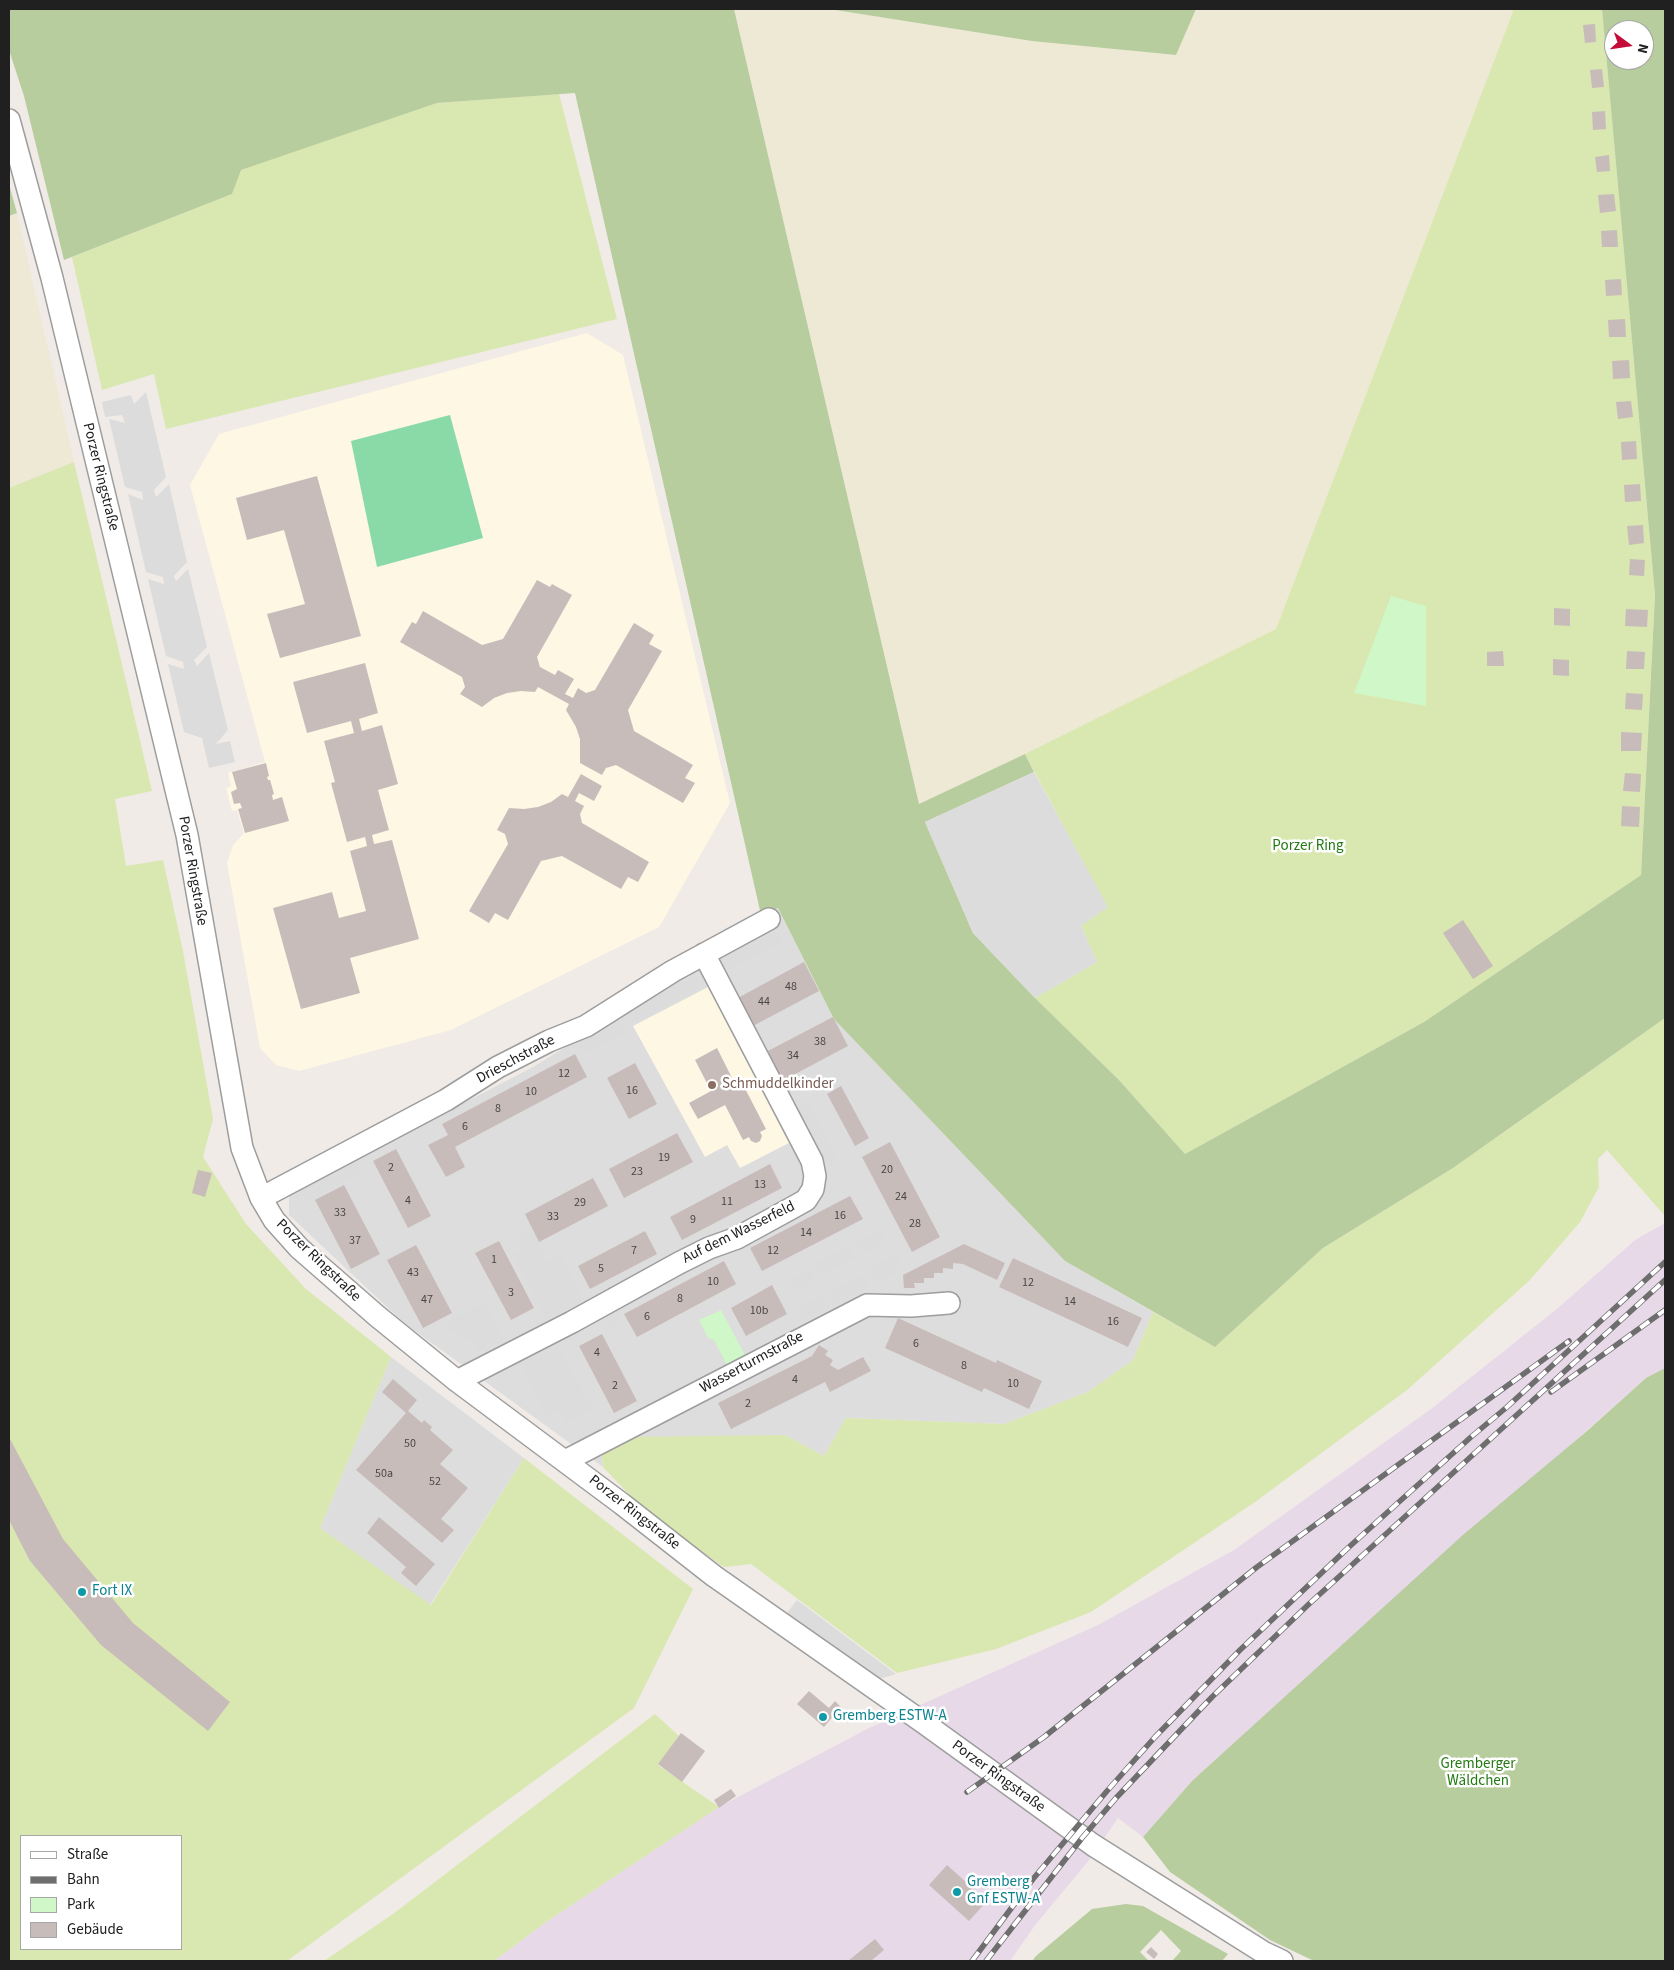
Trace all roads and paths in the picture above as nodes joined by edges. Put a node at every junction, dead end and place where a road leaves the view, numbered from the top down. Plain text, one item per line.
1 (9, 120) edge
2 (769, 919) dead end
3 (704, 954) junction
4 (260, 1198) junction
5 (949, 1303) dead end
6 (457, 1381) junction
7 (565, 1461) junction
8 (1282, 1961) edge

1 - 4 street, Porzer Ringstraße
2 - 3 street, Drieschstraße
3 - 4 street, Drieschstraße
3 - 6 street, Auf dem Wasserfeld
4 - 6 street, Porzer Ringstraße
5 - 7 street, Wasserturmstraße
6 - 7 street, Porzer Ringstraße
7 - 8 street, Porzer Ringstraße

